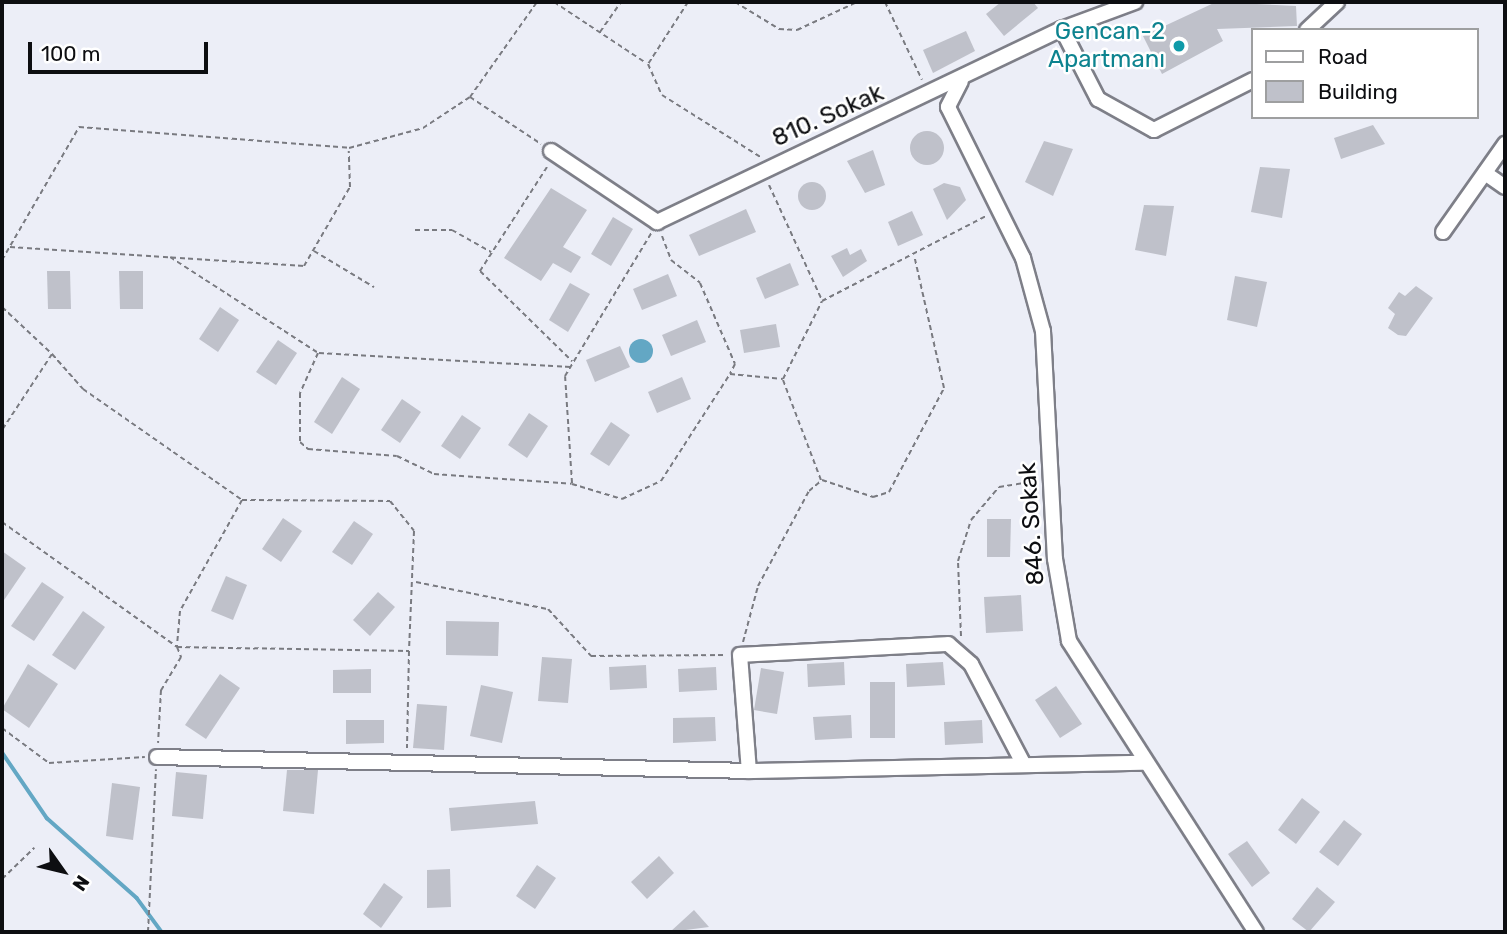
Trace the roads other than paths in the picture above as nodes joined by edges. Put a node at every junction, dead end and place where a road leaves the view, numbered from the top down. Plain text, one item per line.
1 (1135, 2) edge
2 (1337, 2) edge
3 (1309, 28) edge
4 (1062, 29) junction
5 (961, 81) junction
6 (1252, 81) edge
7 (1505, 144) edge
8 (553, 152) road end
9 (1485, 173) junction
10 (1505, 187) edge
11 (1443, 232) dead end
12 (157, 757) road end
13 (1146, 763) junction
14 (1024, 765) junction
15 (749, 771) junction
16 (1257, 930) edge

1 - 4 street, 810. Sokak
2 - 3 street
4 - 5 street, 810. Sokak
4 - 6 street
5 - 8 street, 810. Sokak
5 - 13 street, 846. Sokak
7 - 9 street
9 - 10 street
9 - 11 street
12 - 15 street
13 - 14 street
13 - 16 street, 846. Sokak
14 - 15 street
14 - 15 street

